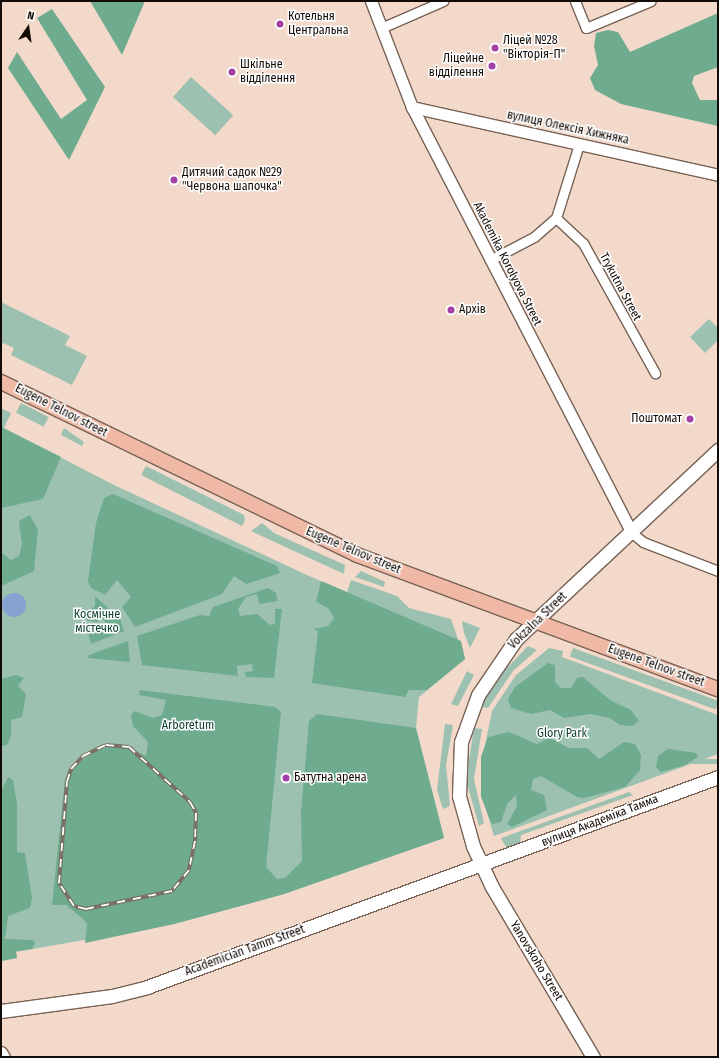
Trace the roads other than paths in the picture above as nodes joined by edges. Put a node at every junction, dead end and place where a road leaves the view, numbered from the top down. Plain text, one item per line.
1 (371, 1) edge
2 (444, 1) edge
3 (575, 1) edge
4 (651, 1) edge
5 (381, 28) junction
6 (412, 108) junction
7 (579, 144) junction
8 (718, 175) edge
9 (556, 218) junction
10 (490, 260) junction
11 (655, 373) dead end
12 (1, 382) edge
13 (718, 450) edge
14 (632, 533) junction
15 (718, 571) edge
16 (535, 621) junction
17 (718, 689) edge
18 (718, 777) edge
19 (482, 863) junction
20 (1, 1012) edge
21 (1, 1052) edge
22 (4, 1057) edge
23 (593, 1057) edge

1 - 5 street, Akademika Korolyova Street
2 - 5 street
3 - 4 street
5 - 6 street, Akademika Korolyova Street
6 - 7 street, вулиця Олексія Хижняка
6 - 10 street, Akademika Korolyova Street
7 - 8 street, вулиця Олексія Хижняка
7 - 9 street
9 - 10 street
9 - 11 street, Trykutna Street
10 - 14 street, Akademika Korolyova Street
12 - 16 main road, Eugene Telnov street
13 - 14 main road, Vokzalna Street
14 - 15 street
14 - 16 main road, Vokzalna Street
16 - 17 main road, Eugene Telnov street
16 - 19 main road, Vokzalna Street
18 - 19 main road, вулиця Академіка Тамма
19 - 20 main road, Academician Tamm Street
19 - 23 main road, Yanovskoho Street
21 - 22 street

